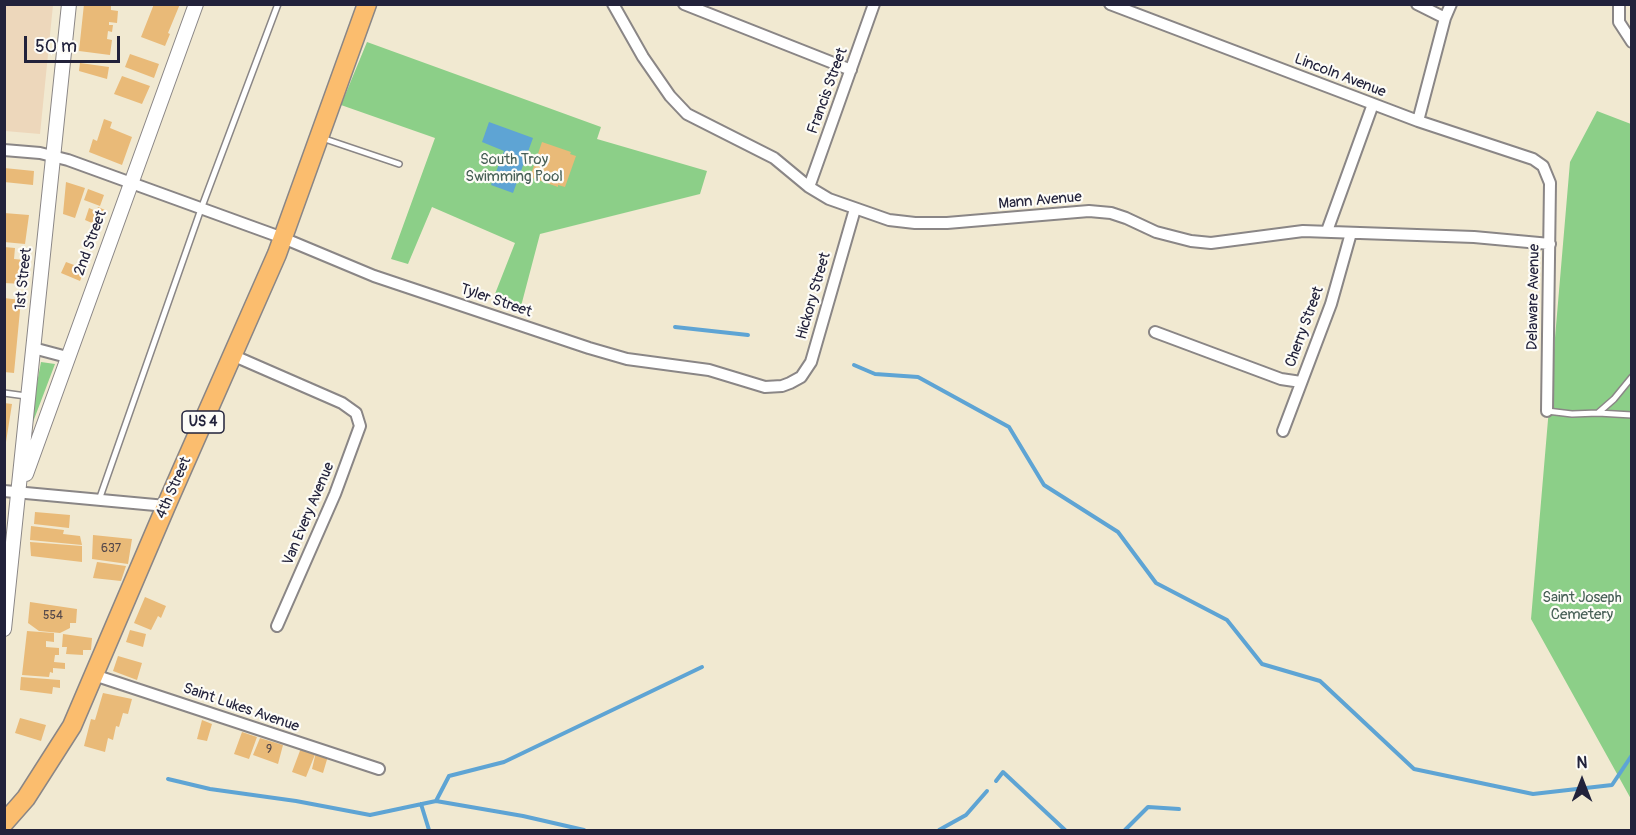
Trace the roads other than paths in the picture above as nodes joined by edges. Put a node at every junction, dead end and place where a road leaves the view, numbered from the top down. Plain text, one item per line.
1 (69, 4) edge
2 (195, 4) edge
3 (278, 4) edge
4 (367, 4) edge
5 (613, 4) edge
6 (684, 4) edge
7 (874, 4) edge
8 (1110, 4) edge
9 (1417, 4) edge
10 (1451, 4) edge
11 (1619, 4) edge
12 (1445, 18) junction
13 (1632, 42) edge
14 (851, 70) junction
15 (1373, 104) junction
16 (1418, 121) junction
17 (320, 138) junction
18 (4, 150) edge
19 (54, 156) junction
20 (399, 164) dead end
21 (131, 183) junction
22 (1550, 183) joint
23 (809, 187) junction
24 (201, 209) junction
25 (855, 209) junction
26 (1327, 231) junction
27 (1351, 233) junction
28 (284, 238) junction
29 (1550, 244) junction
30 (1155, 332) dead end
31 (33, 348) junction
32 (232, 355) junction
33 (67, 357) junction
34 (1632, 377) edge
35 (1301, 382) junction
36 (790, 383) joint
37 (4, 393) edge
38 (28, 396) junction
39 (1547, 411) joint
40 (1598, 413) junction
41 (1632, 415) edge
42 (1283, 431) dead end
43 (12, 492) edge
44 (99, 500) junction
45 (166, 506) junction
46 (277, 626) dead end
47 (4, 629) edge
48 (94, 675) junction
49 (379, 770) dead end
50 (4, 823) edge

1 - 19 street, 1st Street
2 - 21 street, 2nd Street
3 - 24 lane
4 - 17 main road, 4th Street / US 4
5 - 23 street, Mann Avenue
6 - 14 street
7 - 14 street, Francis Street
8 - 15 street, Lincoln Avenue
9 - 12 street
10 - 12 street
11 - 13 street
12 - 16 street
14 - 23 street, Francis Street
15 - 16 street, Lincoln Avenue
15 - 26 street
16 - 22 street, Lincoln Avenue
17 - 20 lane
17 - 28 main road, 4th Street / US 4
18 - 19 street
19 - 21 street, Tyler Street
19 - 31 street, 1st Street
21 - 24 street, Tyler Street
21 - 33 street, 2nd Street
22 - 29 street, Delaware Avenue
23 - 25 street, Mann Avenue
24 - 28 street, Tyler Street
24 - 44 lane
25 - 26 street, Mann Avenue
25 - 36 street, Hickory Street
26 - 27 street, Mann Avenue
27 - 29 street, Mann Avenue
27 - 35 street, Cherry Street
28 - 32 main road, 4th Street / US 4
28 - 36 street, Tyler Street
29 - 39 street, Delaware Avenue
30 - 35 street
31 - 33 street
31 - 38 street, 1st Street
32 - 45 main road, 4th Street / US 4
32 - 46 street, Van Every Avenue
33 - 43 street, 2nd Street
34 - 40 lane
35 - 42 street, Cherry Street
37 - 38 lane
38 - 43 street, 1st Street
39 - 40 lane
40 - 41 lane
43 - 44 street
43 - 47 street, 1st Street
44 - 45 street
45 - 48 main road, 4th Street / US 4
48 - 49 street, Saint Lukes Avenue
48 - 50 main road, 4th Street / US 4

